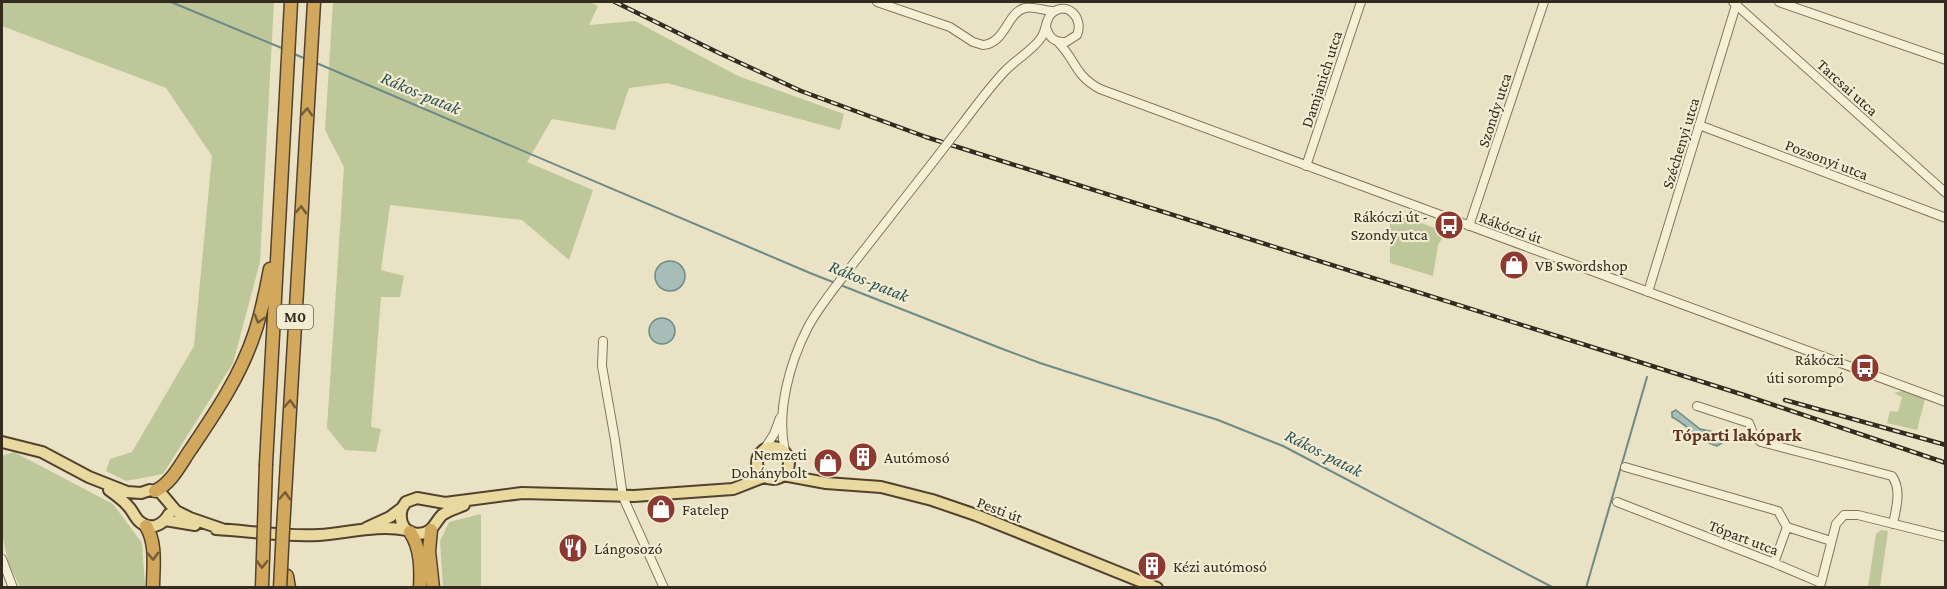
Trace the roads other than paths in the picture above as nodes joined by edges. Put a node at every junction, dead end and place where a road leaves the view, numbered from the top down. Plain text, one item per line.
1 (291, 2) edge
2 (314, 2) edge
3 (877, 2) edge
4 (1361, 2) edge
5 (1544, 2) edge
6 (1779, 2) edge
7 (1735, 3) edge
8 (1035, 8) junction
9 (1054, 11) junction
10 (1047, 23) junction
11 (1074, 39) junction
12 (1056, 41) junction
13 (1029, 49) junction
14 (1946, 60) edge
15 (1074, 66) junction
16 (1699, 125) junction
17 (1306, 166) junction
18 (1946, 194) edge
19 (1946, 218) edge
20 (279, 220) junction
21 (1469, 226) junction
22 (1648, 292) junction
23 (603, 341) dead end
24 (1946, 402) edge
25 (1697, 406) dead end
26 (784, 408) junction
27 (2, 442) edge
28 (765, 448) junction
29 (787, 456) junction
30 (756, 466) junction
31 (1625, 467) dead end
32 (783, 475) junction
33 (89, 477) junction
34 (764, 477) junction
35 (826, 483) junction
36 (155, 490) junction
37 (709, 490) junction
38 (141, 494) junction
39 (622, 497) junction
40 (482, 499) junction
41 (431, 502) junction
42 (1617, 502) dead end
43 (170, 505) junction
44 (402, 508) junction
45 (134, 513) junction
46 (165, 520) junction
47 (1893, 524) junction
48 (146, 526) junction
49 (433, 526) junction
50 (1787, 527) junction
51 (366, 528) junction
52 (222, 529) junction
53 (283, 529) junction
54 (409, 531) junction
55 (1946, 537) edge
56 (1832, 541) junction
57 (2, 559) edge
58 (1774, 563) junction
59 (288, 582) edge
60 (13, 588) edge
61 (153, 588) edge
62 (262, 588) edge
63 (280, 588) edge
64 (420, 588) edge
65 (433, 588) edge
66 (664, 588) edge
67 (1157, 588) edge

1 - 20 highway, M0
53 -> 2 highway, M0
3 - 8 street
4 - 17 street, Damjanich utca
5 - 21 street, Szondy utca
6 - 14 street
7 - 16 street, Széchenyi utca
7 - 18 street, Tarcsai utca
8 - 9 street
8 - 10 street
9 - 10 street
9 - 11 street
10 - 12 street
10 - 13 street
11 - 12 street
11 - 15 street
12 - 13 street
12 - 15 street, Rákóczi út
13 - 26 street, bridge
15 - 17 street, Rákóczi út
16 - 19 street, Pozsonyi utca
16 - 22 street, Széchenyi utca
17 - 21 street, Rákóczi út
20 -> 36 highway
20 -> 62 highway, M0, bridge
21 - 22 street, Rákóczi út
22 - 24 street, Rákóczi út
23 - 39 street
25 - 47 street
26 - 28 street
26 - 29 street
27 - 33 main road
28 - 29 main road
28 - 30 main road
29 - 32 main road
29 - 35 main road, Pesti út
30 - 34 main road
30 - 37 main road
31 - 50 street, Tópart utca
32 - 34 main road
32 - 35 main road, Pesti út
33 - 38 main road
33 - 45 main road
34 - 37 main road
35 - 67 main road, Pesti út
36 - 38 main road
36 - 43 main road
37 - 39 main road
38 - 45 main road
39 - 40 main road
39 - 66 street
40 - 41 main road
40 - 49 main road
41 - 44 main road
41 - 49 main road
42 - 58 street, Tópart utca
43 - 46 main road
43 - 52 main road
44 - 51 main road
44 - 54 main road
45 - 48 main road
46 - 48 main road
46 - 52 main road
47 - 55 street, Tópart utca
47 - 56 street, Tópart utca
48 -> 61 highway
49 - 54 main road
49 - 65 highway
50 - 56 street, Tópart utca
50 - 58 street
51 - 52 main road
51 - 54 main road
53 - 59 highway, bridge
53 - 63 highway, M0, bridge
54 - 64 highway
56 - 58 street, Tópart utca
57 - 60 street

